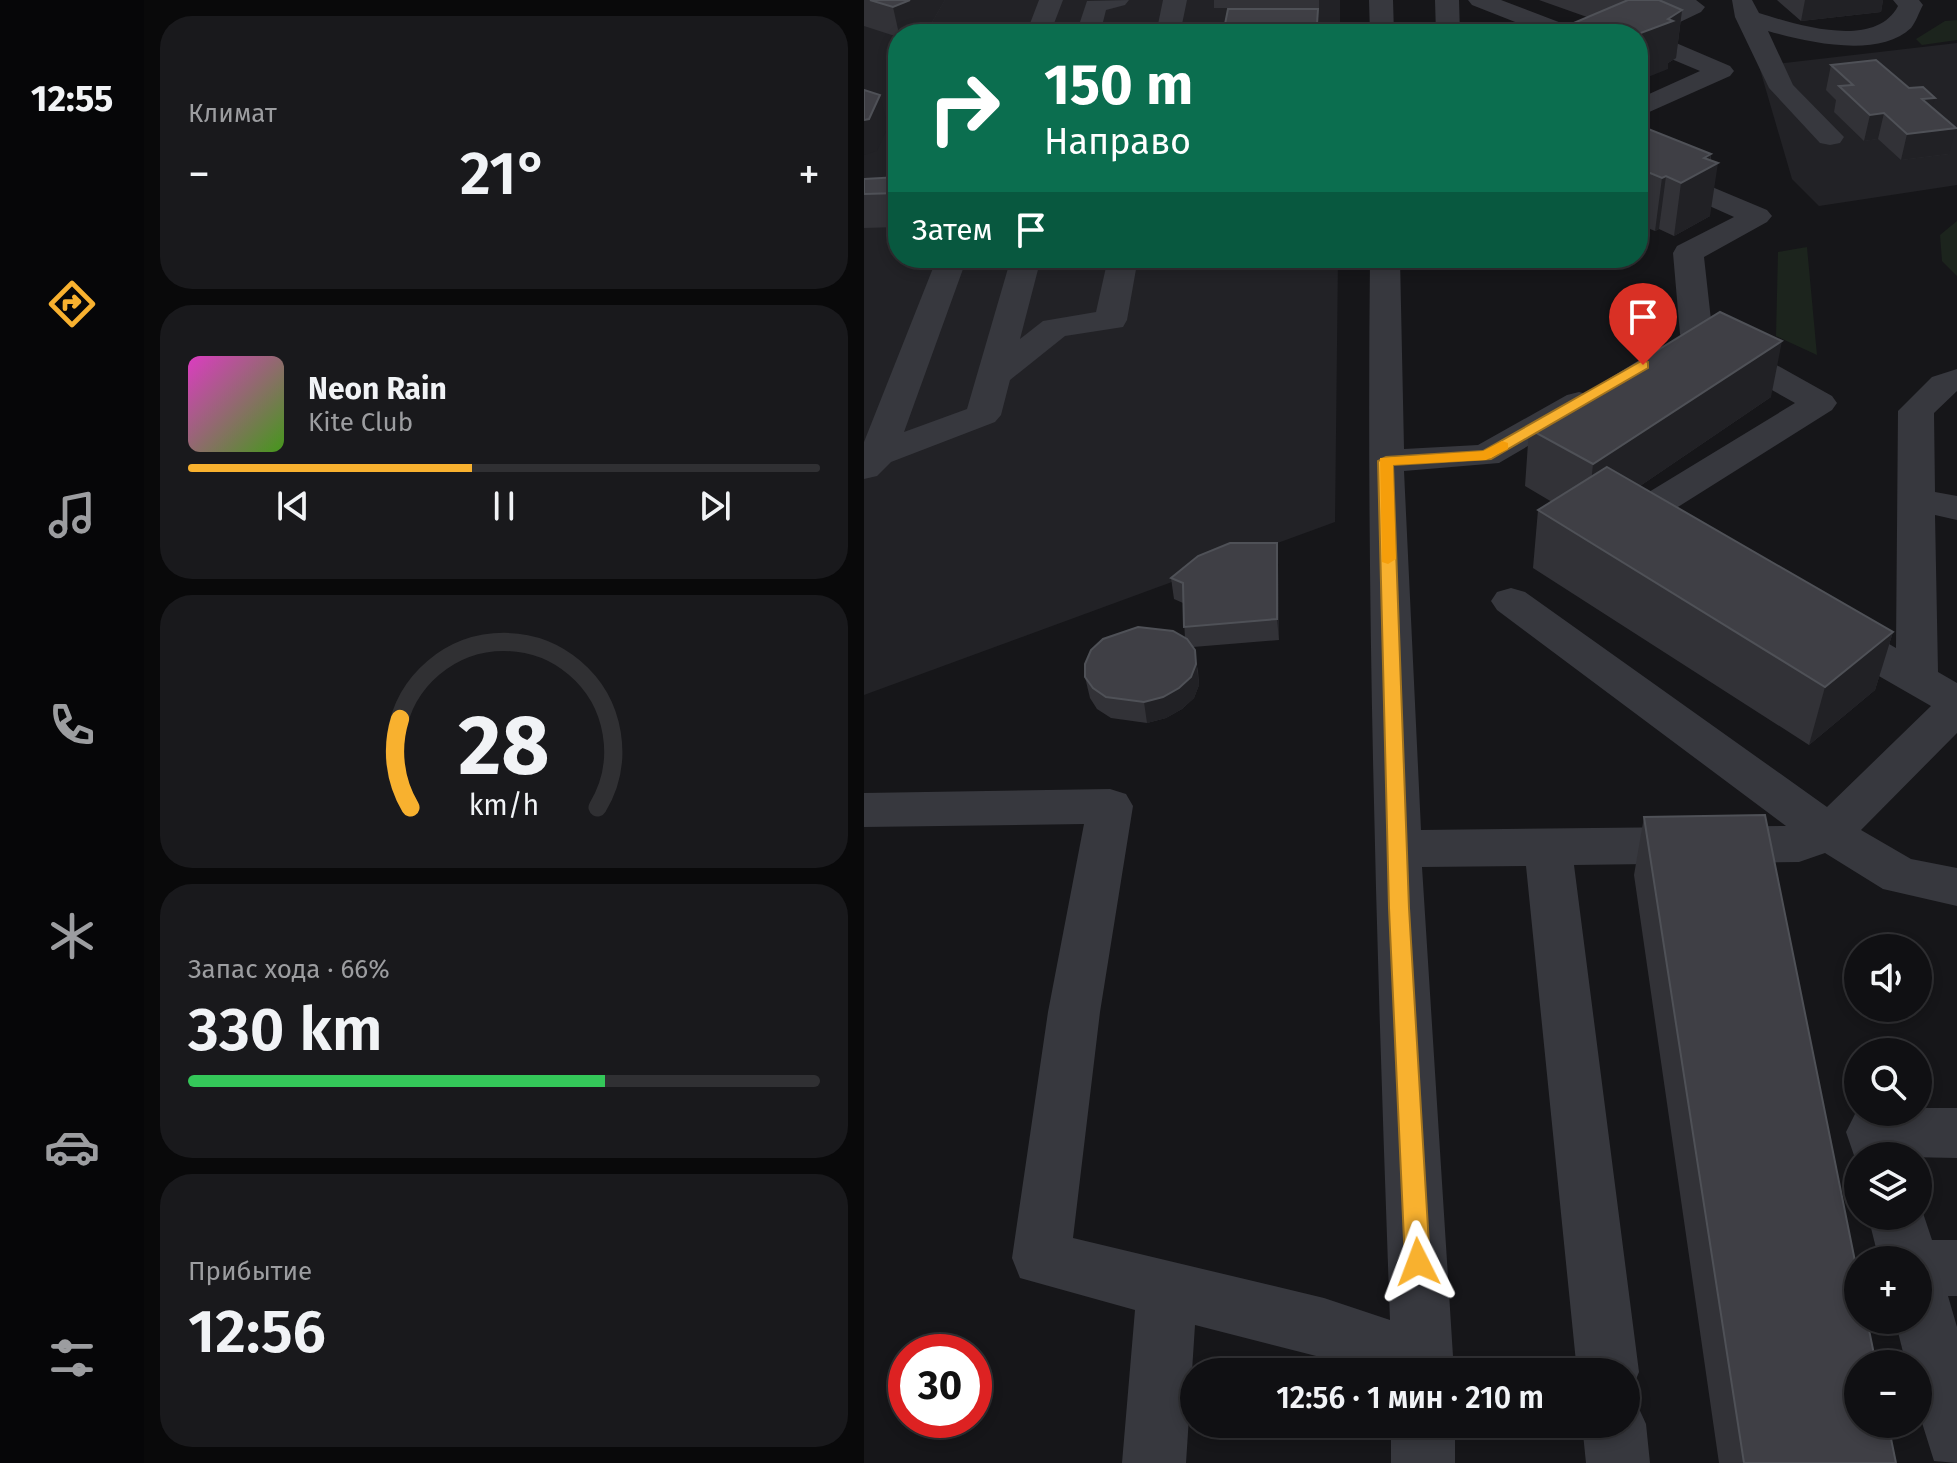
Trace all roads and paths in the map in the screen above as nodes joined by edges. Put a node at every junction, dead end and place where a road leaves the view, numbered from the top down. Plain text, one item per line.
1 (1051, 0) edge
2 (1117, 0) edge
3 (1175, 0) edge
4 (1381, 0) edge
5 (1447, 0) edge
6 (1480, 0) edge
7 (1672, 0) edge
8 (1905, 0) edge
9 (1744, 8) edge
10 (1042, 24) edge
11 (1090, 24) edge
12 (1170, 24) edge
13 (1382, 24) edge
14 (1448, 24) edge
15 (1542, 24) edge
16 (1648, 30) edge
17 (1648, 40) edge
18 (1648, 104) edge
19 (1830, 137) dead end
20 (1648, 168) edge
21 (948, 268) edge
22 (1023, 268) edge
23 (1121, 268) edge
24 (1385, 268) edge
25 (994, 376) junction
26 (1957, 379) edge
27 (1604, 387) edge
28 (868, 461) edge
29 (1386, 461) junction
30 (1917, 500) junction
31 (1957, 508) edge
32 (1690, 549) edge
33 (1511, 601) dead end
34 (1801, 612) edge
35 (1917, 679) junction
36 (1957, 705) edge
37 (864, 810) edge
38 (1829, 833) junction
39 (1548, 846) junction
40 (1398, 849) junction
41 (1957, 887) edge
42 (1957, 1133) edge
43 (1877, 1142) edge
44 (1932, 1268) edge
45 (1957, 1268) edge
46 (1167, 1289) junction
47 (1929, 1334) edge
48 (1400, 1358) edge
49 (1423, 1358) edge
50 (1606, 1358) edge
51 (1423, 1438) edge
52 (1615, 1438) edge
53 (1957, 1438) edge
54 (1154, 1463) edge
55 (1423, 1463) edge
56 (1618, 1463) edge

1 - 10 street
2 - 11 street
3 - 12 street
4 - 13 street
5 - 14 street
6 - 15 street
7 - 16 street
8 - 9 street
9 - 19 street
17 - 18 street
20 - 32 street
21 - 28 street
22 - 25 street
23 - 25 street
24 - 29 street
25 - 28 street
26 - 30 street
27 - 29 street
29 - 40 street
30 - 31 street
30 - 35 street
33 - 38 street
34 - 35 street
35 - 36 street
36 - 38 street
37 - 46 street
38 - 39 street
38 - 41 street
39 - 40 street
39 - 50 street
40 - 49 street
42 - 43 street
44 - 45 street
46 - 48 street
46 - 54 street
47 - 53 street
51 - 55 street
52 - 56 street

